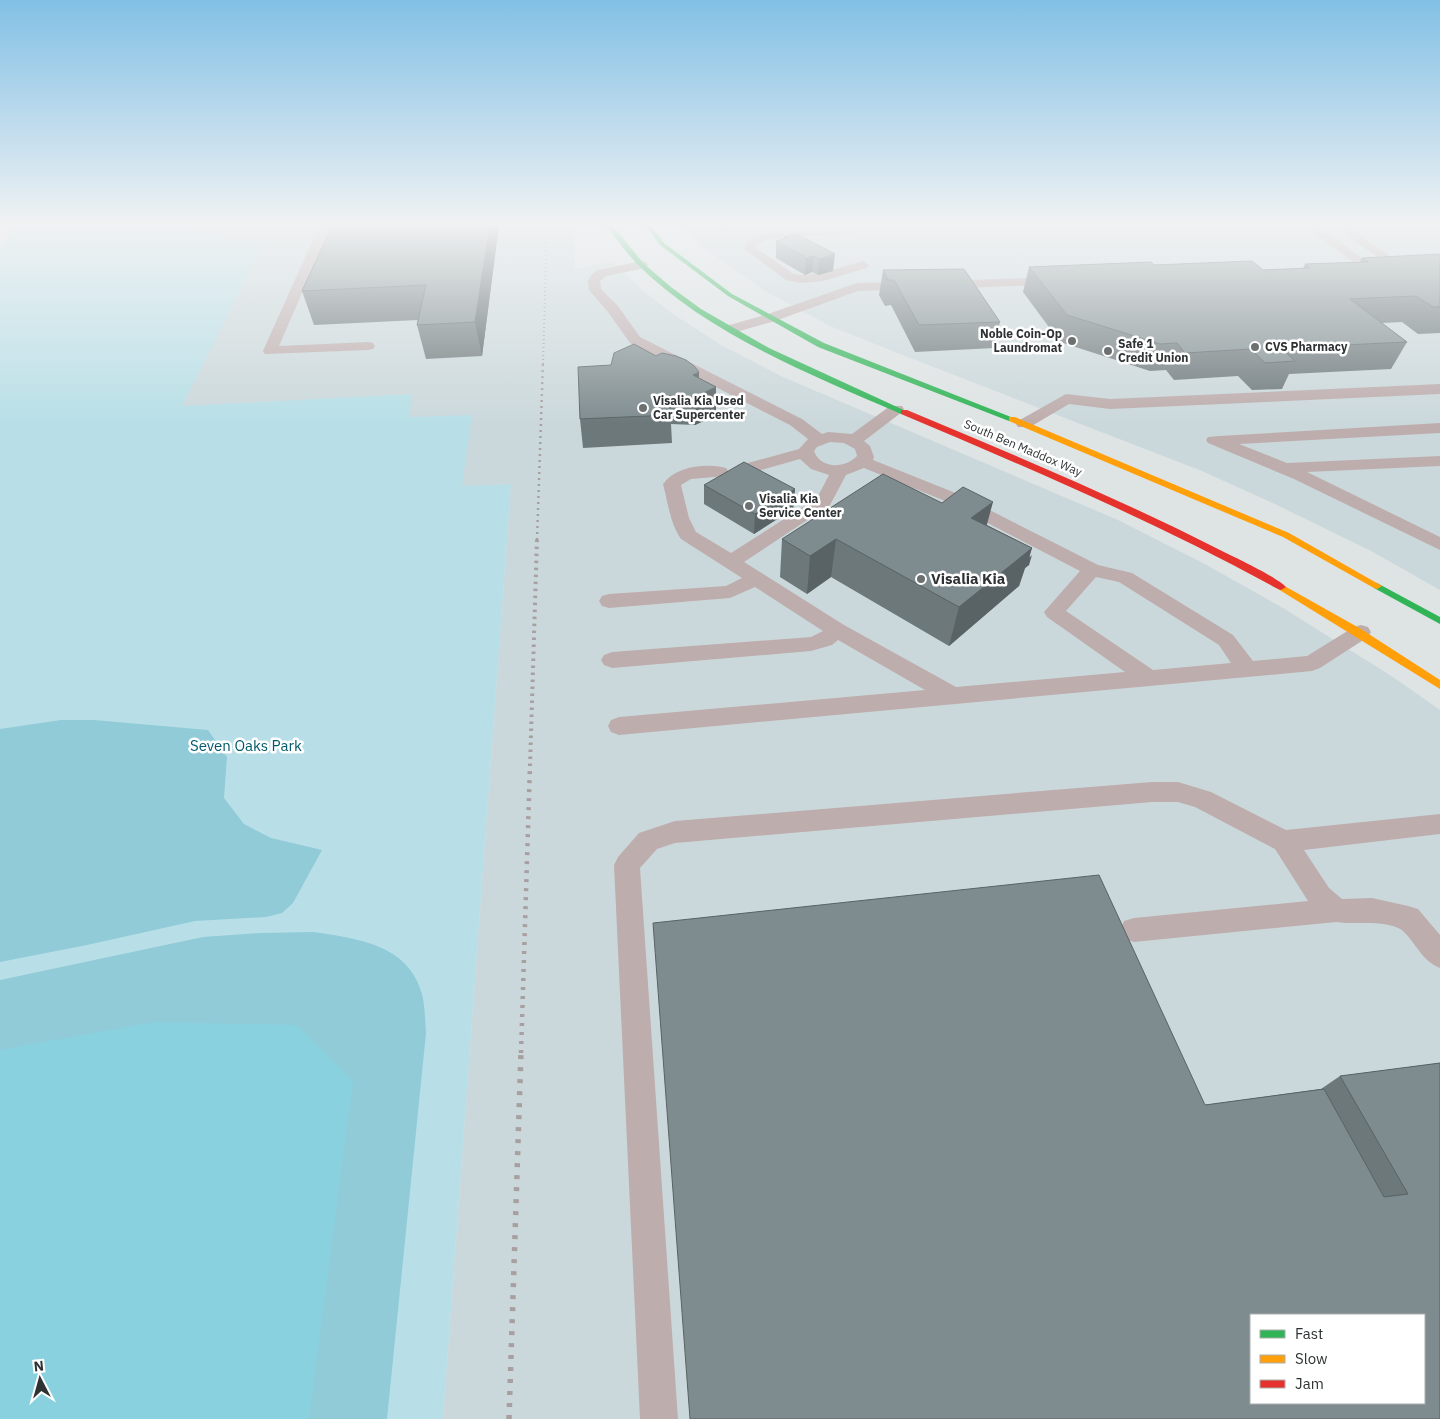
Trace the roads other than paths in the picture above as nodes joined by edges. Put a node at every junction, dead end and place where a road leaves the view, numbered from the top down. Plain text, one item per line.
1 (297, 290) edge
2 (596, 290) edge
3 (672, 290) edge
4 (723, 290) edge
5 (848, 290) edge
6 (770, 318) junction
7 (731, 329) junction
8 (368, 346) dead end
9 (1440, 389) edge
10 (896, 409) junction
11 (1024, 424) junction
12 (1440, 428) edge
13 (818, 439) junction
14 (853, 441) junction
15 (804, 452) junction
16 (1440, 461) edge
17 (864, 462) junction
18 (1286, 468) junction
19 (743, 470) edge
20 (840, 471) junction
21 (720, 472) dead end
22 (1440, 544) edge
23 (731, 562) junction
24 (1092, 570) junction
25 (756, 578) junction
26 (609, 601) dead end
27 (1440, 621) edge
28 (837, 630) junction
29 (1361, 632) junction
30 (612, 660) dead end
31 (1248, 670) junction
32 (1149, 678) junction
33 (1440, 685) edge
34 (953, 696) junction
35 (619, 726) dead end
36 (1440, 824) edge
37 (1284, 841) junction
38 (1336, 910) junction
39 (1134, 930) dead end
40 (1440, 956) edge
41 (659, 1419) edge

1 - 8 lane
2 - 13 lane
3 - 7 main road, South Ben Maddox Way
4 - 6 main road, South Ben Maddox Way
5 - 6 lane
6 - 7 lane
6 - 11 main road, South Ben Maddox Way
7 - 10 main road, South Ben Maddox Way
9 - 11 lane
10 - 14 lane
10 - 29 main road, South Ben Maddox Way
11 - 27 main road, South Ben Maddox Way
12 - 18 lane
13 - 14 lane
13 - 15 lane
14 - 17 lane
15 - 19 lane
15 - 20 lane
16 - 18 lane
17 - 20 lane
17 - 24 lane
18 - 22 lane
20 - 23 lane
21 - 23 lane
23 - 25 lane
24 - 31 lane
24 - 32 lane
25 - 26 lane
25 - 28 lane
28 - 30 lane
28 - 34 lane
29 - 31 lane
29 - 33 main road, South Ben Maddox Way
31 - 32 lane
32 - 34 lane
34 - 35 lane
36 - 37 lane
37 - 38 lane
37 - 41 lane
38 - 39 lane
38 - 40 lane

